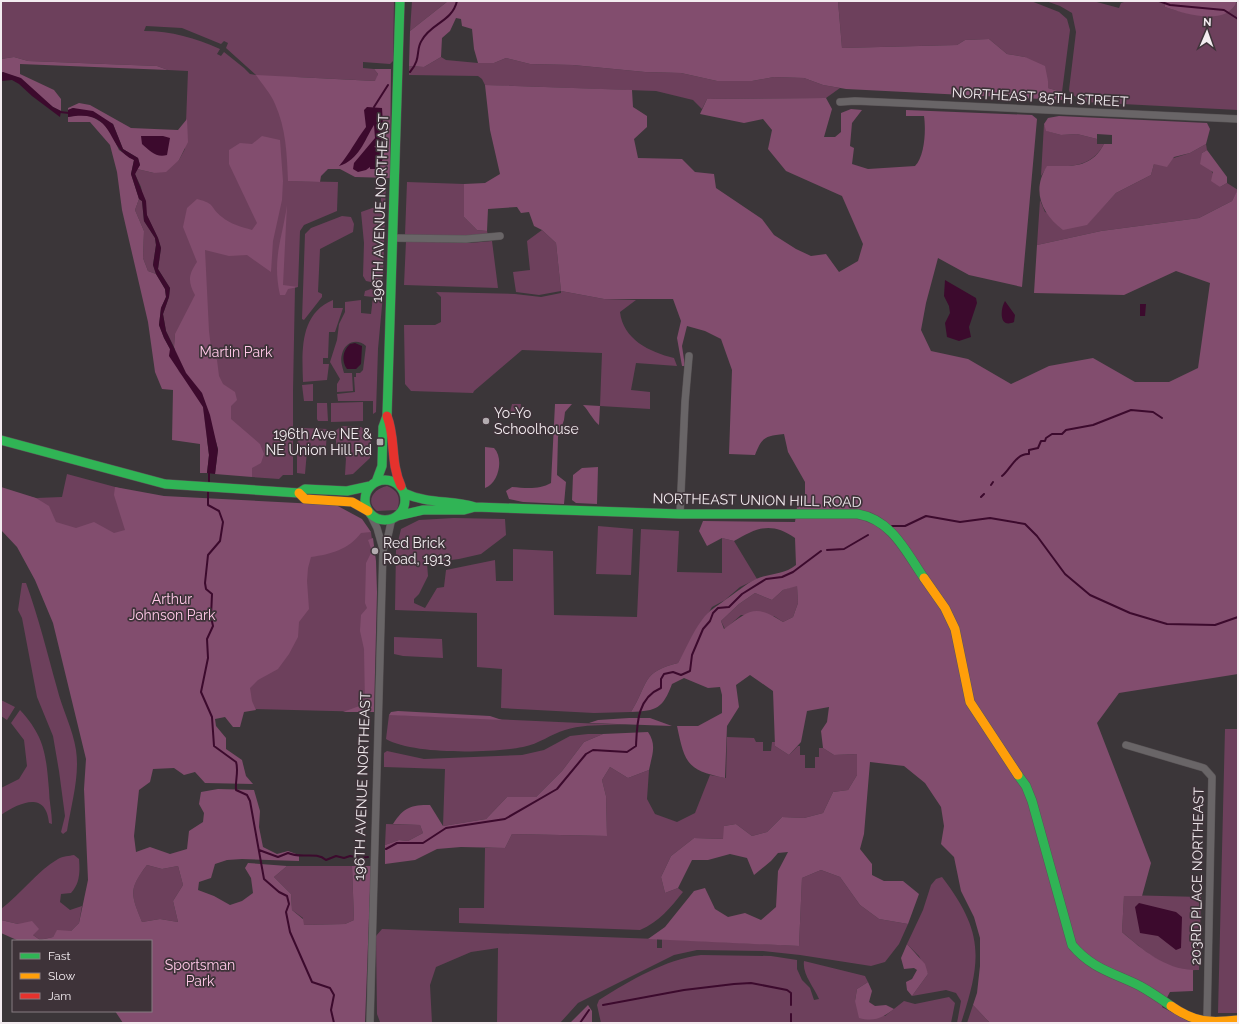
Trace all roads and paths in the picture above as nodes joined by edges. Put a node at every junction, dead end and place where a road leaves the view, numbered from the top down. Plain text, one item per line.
1 (400, 1) edge
2 (840, 102) dead end
3 (1238, 120) edge
4 (500, 236) dead end
5 (393, 238) junction
6 (689, 356) dead end
7 (387, 416) junction
8 (1, 440) edge
9 (373, 484) junction
10 (403, 490) junction
11 (299, 493) junction
12 (475, 506) junction
13 (369, 512) junction
14 (680, 514) junction
15 (394, 518) junction
16 (383, 549) junction
17 (1126, 745) dead end
18 (1238, 1020) edge
19 (1207, 1022) junction
20 (370, 1023) edge

1 - 5 street, 196TH AVENUE NORTHEAST
2 - 3 street, NORTHEAST 85TH STREET
4 - 5 street
5 - 7 street, 196TH AVENUE NORTHEAST
6 - 14 street
7 - 9 street, 196TH AVENUE NORTHEAST
7 - 10 street, 196TH AVENUE NORTHEAST
8 - 11 street
9 - 10 street
9 - 11 street
9 - 13 street
10 - 12 street, NORTHEAST UNION HILL ROAD
10 - 15 street
11 - 13 street
12 - 14 street, NORTHEAST UNION HILL ROAD
12 - 15 street, NORTHEAST UNION HILL ROAD
13 - 15 street
13 - 16 street, 196TH AVENUE NORTHEAST
14 - 19 street, NORTHEAST UNION HILL ROAD
15 - 16 street, 196TH AVENUE NORTHEAST
16 - 20 street, 196TH AVENUE NORTHEAST
17 - 19 street, 203RD PLACE NORTHEAST
18 - 19 street, NORTHEAST UNION HILL ROAD

